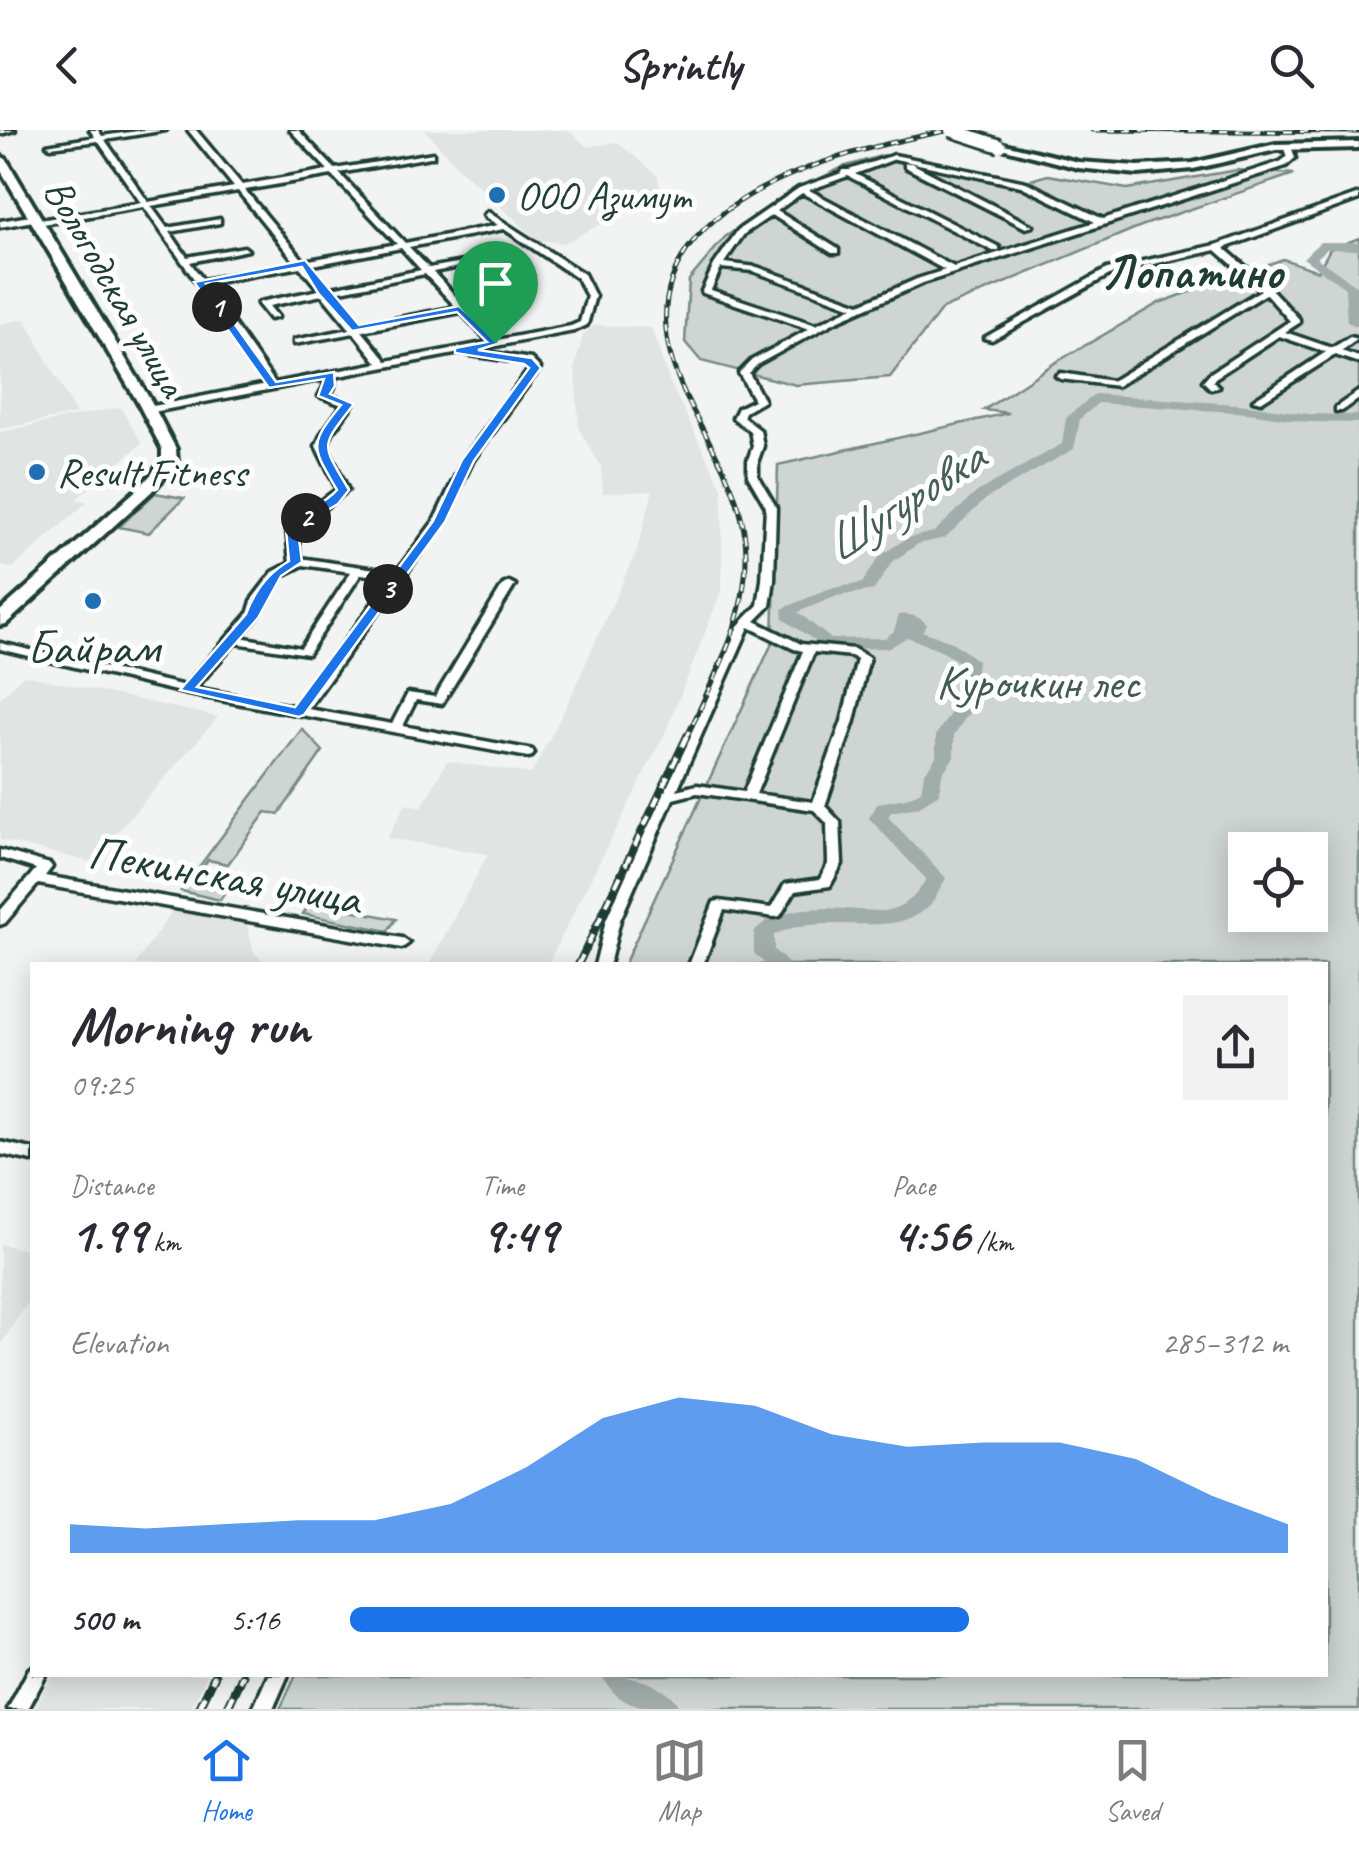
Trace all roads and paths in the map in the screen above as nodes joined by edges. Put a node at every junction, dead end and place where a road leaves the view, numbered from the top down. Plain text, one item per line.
1 (11, 130) edge
2 (162, 130) edge
3 (192, 130) edge
4 (294, 130) edge
5 (951, 130) edge
6 (0, 132) edge
7 (96, 134) edge
8 (1359, 145) edge
9 (51, 146) dead end
10 (1286, 146) junction
11 (430, 155) dead end
12 (894, 157) junction
13 (0, 159) edge
14 (334, 171) junction
15 (846, 172) junction
16 (238, 187) junction
17 (802, 190) junction
18 (1359, 196) edge
19 (144, 203) junction
20 (770, 210) junction
21 (488, 214) dead end
22 (38, 220) junction
23 (217, 221) dead end
24 (1102, 222) junction
25 (0, 224) edge
26 (1029, 226) dead end
27 (503, 227) junction
28 (164, 231) junction
29 (401, 245) junction
30 (1218, 247) junction
31 (996, 249) dead end
32 (244, 250) dead end
33 (834, 251) dead end
34 (184, 260) junction
35 (305, 263) junction
36 (718, 265) junction
37 (952, 270) junction
38 (426, 272) junction
39 (200, 282) junction
40 (1267, 290) junction
41 (322, 291) junction
42 (860, 307) junction
43 (459, 309) junction
44 (273, 317) dead end
45 (816, 328) junction
46 (357, 330) junction
47 (1278, 333) junction
48 (989, 338) dead end
49 (1353, 339) dead end
50 (297, 342) dead end
51 (495, 343) junction
52 (459, 350) junction
53 (1333, 351) junction
54 (1359, 360) edge
55 (384, 364) junction
56 (330, 375) junction
57 (1061, 376) dead end
58 (273, 386) junction
59 (1214, 387) dead end
60 (1359, 394) edge
61 (1258, 400) dead end
62 (1339, 409) dead end
63 (148, 410) junction
64 (296, 562) junction
65 (358, 570) junction
66 (399, 576) junction
67 (509, 584) dead end
68 (748, 622) junction
69 (1, 623) edge
70 (232, 639) junction
71 (0, 646) edge
72 (810, 648) junction
73 (188, 690) junction
74 (299, 712) junction
75 (395, 730) junction
76 (528, 753) dead end
77 (670, 796) junction
78 (748, 798) junction
79 (818, 807) junction
80 (0, 854) edge
81 (41, 873) junction
82 (0, 920) edge
83 (402, 942) dead end
84 (603, 962) edge
85 (697, 962) edge
86 (0, 1148) edge
87 (30, 1155) edge
88 (35, 1677) edge
89 (277, 1677) edge
90 (18, 1709) edge
91 (263, 1709) edge

1 - 6 street
2 - 7 street
3 - 16 street
4 - 14 street
5 - 10 main road, bridge
7 - 9 street
7 - 19 street
8 - 10 main road
10 - 24 street
11 - 14 street
12 - 15 street
12 - 24 street
12 - 26 street
13 - 22 main road, Вологодская улица
14 - 16 street
14 - 29 street
15 - 17 street
15 - 31 street
16 - 19 street
16 - 35 street
17 - 20 street
17 - 37 street
18 - 30 street
19 - 22 street
19 - 28 street
20 - 33 street
20 - 36 street
21 - 27 street
22 - 25 street
22 - 63 main road, Вологодская улица
23 - 28 street
24 - 37 street
27 - 29 street
27 - 51 street
28 - 34 street
29 - 35 street
29 - 38 street
30 - 40 street
30 - 48 street
32 - 34 street
34 - 39 street
35 - 39 street
35 - 41 street
36 - 42 street
36 - 45 street
37 - 42 street
38 - 41 street
38 - 43 street
38 - 43 street
39 - 58 street
40 - 47 street
40 - 57 street
41 - 44 street
41 - 46 street
42 - 45 street
43 - 46 street
43 - 51 street
45 - 68 street
46 - 50 street
46 - 55 street
47 - 53 street
47 - 59 street
49 - 53 street
51 - 52 street
52 - 55 street
52 - 66 street
53 - 54 street
53 - 61 street
55 - 56 street
56 - 58 street
56 - 64 street
58 - 63 street
60 - 62 street
63 - 69 main road, Вологодская улица
64 - 65 street
64 - 70 street
65 - 66 street
65 - 70 street
66 - 74 street
67 - 75 street
68 - 72 street
68 - 77 street
70 - 73 street
71 - 73 street
72 - 78 street
72 - 79 street
73 - 74 street
74 - 75 street
75 - 76 street
77 - 78 street
77 - 84 street
78 - 79 street
79 - 85 street
80 - 81 street, Пекинская улица
81 - 82 street
81 - 83 street, Пекинская улица
86 - 87 street
88 - 90 street
89 - 91 street

